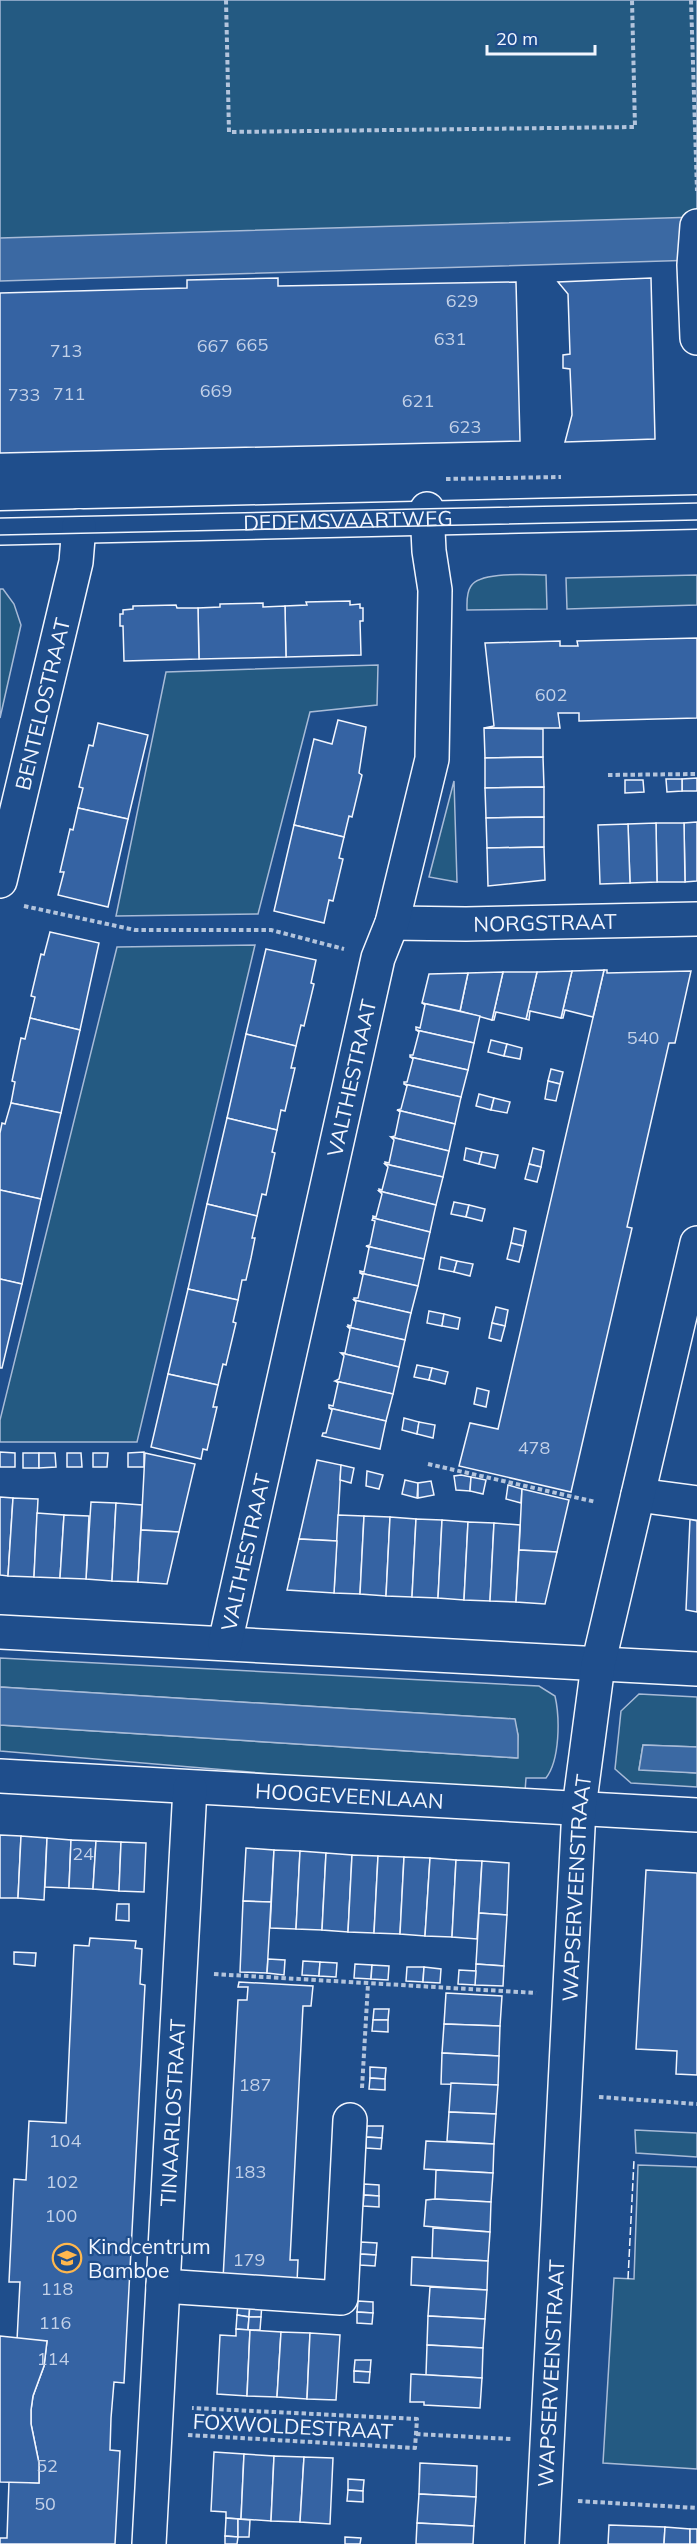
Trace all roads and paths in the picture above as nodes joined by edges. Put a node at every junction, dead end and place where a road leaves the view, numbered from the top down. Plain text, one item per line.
1 (226, 0) edge
2 (632, 0) edge
3 (691, 0) edge
4 (697, 192) edge
5 (697, 226) edge
6 (697, 338) edge
7 (697, 512) edge
8 (427, 514) junction
9 (80, 526) junction
10 (0, 528) edge
11 (697, 774) edge
12 (608, 776) dead end
13 (0, 881) edge
14 (21, 905) dead end
15 (697, 919) edge
16 (392, 923) junction
17 (378, 958) junction
18 (697, 1243) edge
19 (428, 1464) dead end
20 (638, 1494) junction
21 (596, 1502) dead end
22 (697, 1503) edge
23 (0, 1632) edge
24 (225, 1643) junction
25 (598, 1665) junction
26 (697, 1670) edge
27 (0, 1776) edge
28 (190, 1788) junction
29 (579, 1808) junction
30 (697, 1815) edge
31 (213, 1974) dead end
32 (368, 1984) junction
33 (571, 1994) junction
34 (565, 2095) junction
35 (697, 2104) edge
36 (350, 2120) joint
37 (163, 2286) junction
38 (156, 2420) junction
39 (416, 2434) junction
40 (547, 2442) junction
41 (544, 2499) junction
42 (697, 2508) edge
43 (149, 2544) edge
44 (542, 2544) edge

1 - 2 path
3 - 4 path
5 - 6 street
7 - 8 street, DEDEMSVAARTWEG
8 - 9 street, DEDEMSVAARTWEG
8 - 16 street, VALTHESTRAAT
9 - 10 street, DEDEMSVAARTWEG
9 - 13 street, BENTELOSTRAAT
11 - 12 path
14 - 17 path
15 - 16 street, NORGSTRAAT
16 - 17 street, VALTHESTRAAT
17 - 24 street, VALTHESTRAAT
18 - 20 street, WAPSERVEENSTRAAT
19 - 21 path
20 - 22 street
20 - 25 street, WAPSERVEENSTRAAT
23 - 24 street
24 - 25 street
25 - 26 street
25 - 29 street, WAPSERVEENSTRAAT
27 - 28 street, HOOGEVEENLAAN
28 - 29 street, HOOGEVEENLAAN
28 - 37 street, TINAARLOSTRAAT
29 - 30 street, HOOGEVEENLAAN
29 - 33 street, WAPSERVEENSTRAAT
31 - 32 path
32 - 33 path
32 - 36 path
33 - 34 street, WAPSERVEENSTRAAT
34 - 35 path
34 - 40 street, WAPSERVEENSTRAAT
36 - 37 street
37 - 38 street, TINAARLOSTRAAT
38 - 39 path, FOXWOLDESTRAAT
38 - 39 path, FOXWOLDESTRAAT
38 - 43 street, TINAARLOSTRAAT
39 - 40 path, FOXWOLDESTRAAT
40 - 41 street, WAPSERVEENSTRAAT
41 - 42 path
41 - 44 street, WAPSERVEENSTRAAT

